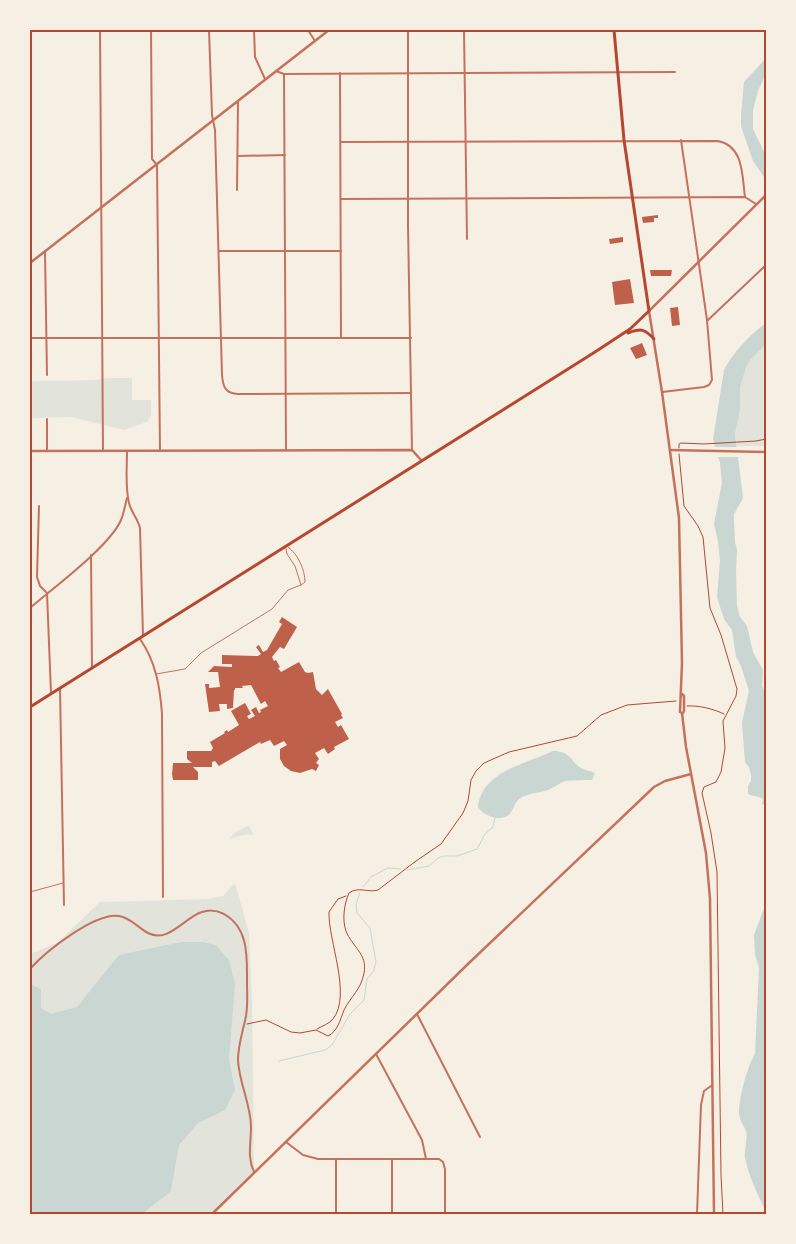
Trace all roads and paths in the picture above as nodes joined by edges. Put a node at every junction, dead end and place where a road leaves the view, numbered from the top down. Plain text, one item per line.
1 (100, 30) edge
2 (151, 30) edge
3 (209, 30) edge
4 (254, 30) edge
5 (308, 30) edge
6 (329, 30) edge
7 (408, 30) edge
8 (464, 30) edge
9 (614, 30) edge
10 (315, 41) junction
11 (276, 71) junction
12 (675, 72) dead end
13 (340, 73) junction
14 (408, 73) junction
15 (464, 73) junction
16 (618, 73) junction
17 (284, 74) junction
18 (265, 80) junction
19 (238, 102) junction
20 (213, 120) junction
21 (466, 140) junction
22 (624, 140) junction
23 (681, 140) junction
24 (341, 142) junction
25 (408, 142) junction
26 (285, 155) junction
27 (238, 156) junction
28 (157, 165) junction
29 (237, 190) dead end
30 (766, 195) edge
31 (632, 196) junction
32 (689, 196) junction
33 (745, 197) junction
34 (466, 198) junction
35 (341, 199) junction
36 (409, 199) junction
37 (756, 204) junction
38 (101, 208) junction
39 (467, 239) dead end
40 (219, 251) junction
41 (286, 251) junction
42 (341, 251) junction
43 (45, 252) junction
44 (699, 261) junction
45 (30, 263) edge
46 (766, 265) edge
47 (649, 310) junction
48 (707, 320) junction
49 (620, 335) junction
50 (220, 337) junction
51 (30, 338) edge
52 (46, 338) junction
53 (103, 338) junction
54 (159, 338) junction
55 (287, 338) junction
56 (341, 338) junction
57 (412, 338) junction
58 (654, 339) junction
59 (47, 375) dead end
60 (662, 392) junction
61 (411, 393) junction
62 (286, 394) junction
63 (47, 419) dead end
64 (766, 439) edge
65 (412, 450) junction
66 (670, 450) junction
67 (679, 450) junction
68 (30, 451) edge
69 (47, 451) junction
70 (103, 451) junction
71 (127, 451) junction
72 (160, 451) junction
73 (286, 451) junction
74 (766, 452) edge
75 (421, 460) junction
76 (128, 495) junction
77 (39, 506) dead end
78 (286, 545) junction
79 (91, 555) junction
80 (301, 586) junction
81 (47, 593) junction
82 (30, 608) edge
83 (143, 636) junction
84 (139, 638) junction
85 (92, 668) junction
86 (156, 674) junction
87 (60, 689) junction
88 (51, 694) junction
89 (682, 694) junction
90 (680, 701) junction
91 (684, 706) junction
92 (30, 707) edge
93 (682, 713) junction
94 (725, 715) junction
95 (691, 774) junction
96 (64, 882) junction
97 (30, 892) edge
98 (348, 895) junction
99 (163, 898) dead end
100 (64, 905) dead end
101 (30, 969) edge
102 (417, 1014) junction
103 (244, 1024) junction
104 (316, 1030) junction
105 (376, 1054) junction
106 (714, 1084) junction
107 (480, 1137) dead end
108 (285, 1142) junction
109 (336, 1159) junction
110 (426, 1159) junction
111 (392, 1160) junction
112 (254, 1172) junction
113 (212, 1214) edge
114 (336, 1214) edge
115 (392, 1214) edge
116 (445, 1214) edge
117 (697, 1214) edge
118 (714, 1214) edge
119 (723, 1214) edge

1 - 38 street
2 - 28 street
3 - 20 street
4 - 18 street
5 - 10 street
6 - 10 street
7 - 14 street
8 - 15 street
9 - 16 main road
10 - 11 street
11 - 17 street
11 - 18 street
12 - 16 street
13 - 14 street
13 - 17 street
13 - 24 street
14 - 15 street
14 - 25 street
15 - 16 street
15 - 21 street
16 - 22 main road
17 - 26 street
18 - 19 street
19 - 20 street
19 - 27 street
20 - 28 street
20 - 40 street
21 - 22 street
21 - 25 street
21 - 34 street
22 - 23 street
22 - 31 main road
23 - 32 street
23 - 33 street
24 - 25 street
24 - 35 street
25 - 36 street
26 - 27 street
26 - 41 street
27 - 29 street
28 - 38 street
28 - 54 street
30 - 37 street
31 - 32 street
31 - 34 street
31 - 47 main road
32 - 33 street
32 - 44 street
33 - 37 street
34 - 36 street
34 - 39 street
35 - 36 street
35 - 42 street
36 - 57 street
37 - 44 street
38 - 43 street
38 - 53 street
40 - 41 street
40 - 50 street
41 - 42 street
41 - 55 street
42 - 56 street
43 - 45 street
43 - 52 street
44 - 47 street
44 - 48 street
46 - 48 street
47 - 49 main road
47 - 58 street
48 - 60 street
49 - 58 main road
49 - 75 main road
50 - 54 street
50 - 55 street
50 - 62 street
51 - 52 street
52 - 53 street
52 - 59 street
53 - 54 street
53 - 70 street
54 - 72 street
55 - 56 street
55 - 62 street
56 - 57 street
57 - 61 street
58 - 60 street
60 - 66 street
61 - 62 street
61 - 65 street
62 - 73 street
63 - 69 street
64 - 67 path
65 - 73 street
65 - 75 street
66 - 67 street
66 - 89 street
67 - 74 street
67 - 94 path
68 - 69 street
69 - 70 street
70 - 71 street
71 - 72 street
71 - 76 street
72 - 73 street
75 - 78 main road
76 - 79 street
76 - 83 street
77 - 81 street
78 - 80 lane
78 - 80 lane
78 - 83 main road
79 - 81 street
79 - 85 street
80 - 86 lane
81 - 82 street
81 - 88 street
83 - 84 main road
84 - 85 main road
84 - 86 street
85 - 87 main road
86 - 99 street
87 - 88 main road
87 - 96 street
88 - 92 main road
89 - 90 street
89 - 91 street
90 - 93 street
90 - 98 path
91 - 93 street
91 - 94 path
93 - 95 street
94 - 119 path
95 - 102 street
95 - 106 street
96 - 97 lane
96 - 100 street
98 - 104 path
98 - 104 path
101 - 103 street
102 - 105 street
102 - 107 street
103 - 104 path
103 - 112 street
105 - 108 street
105 - 110 street
106 - 117 street
106 - 118 street
108 - 109 street
108 - 112 street
109 - 111 street
109 - 114 street
110 - 111 street
110 - 116 street
111 - 115 street
112 - 113 street

